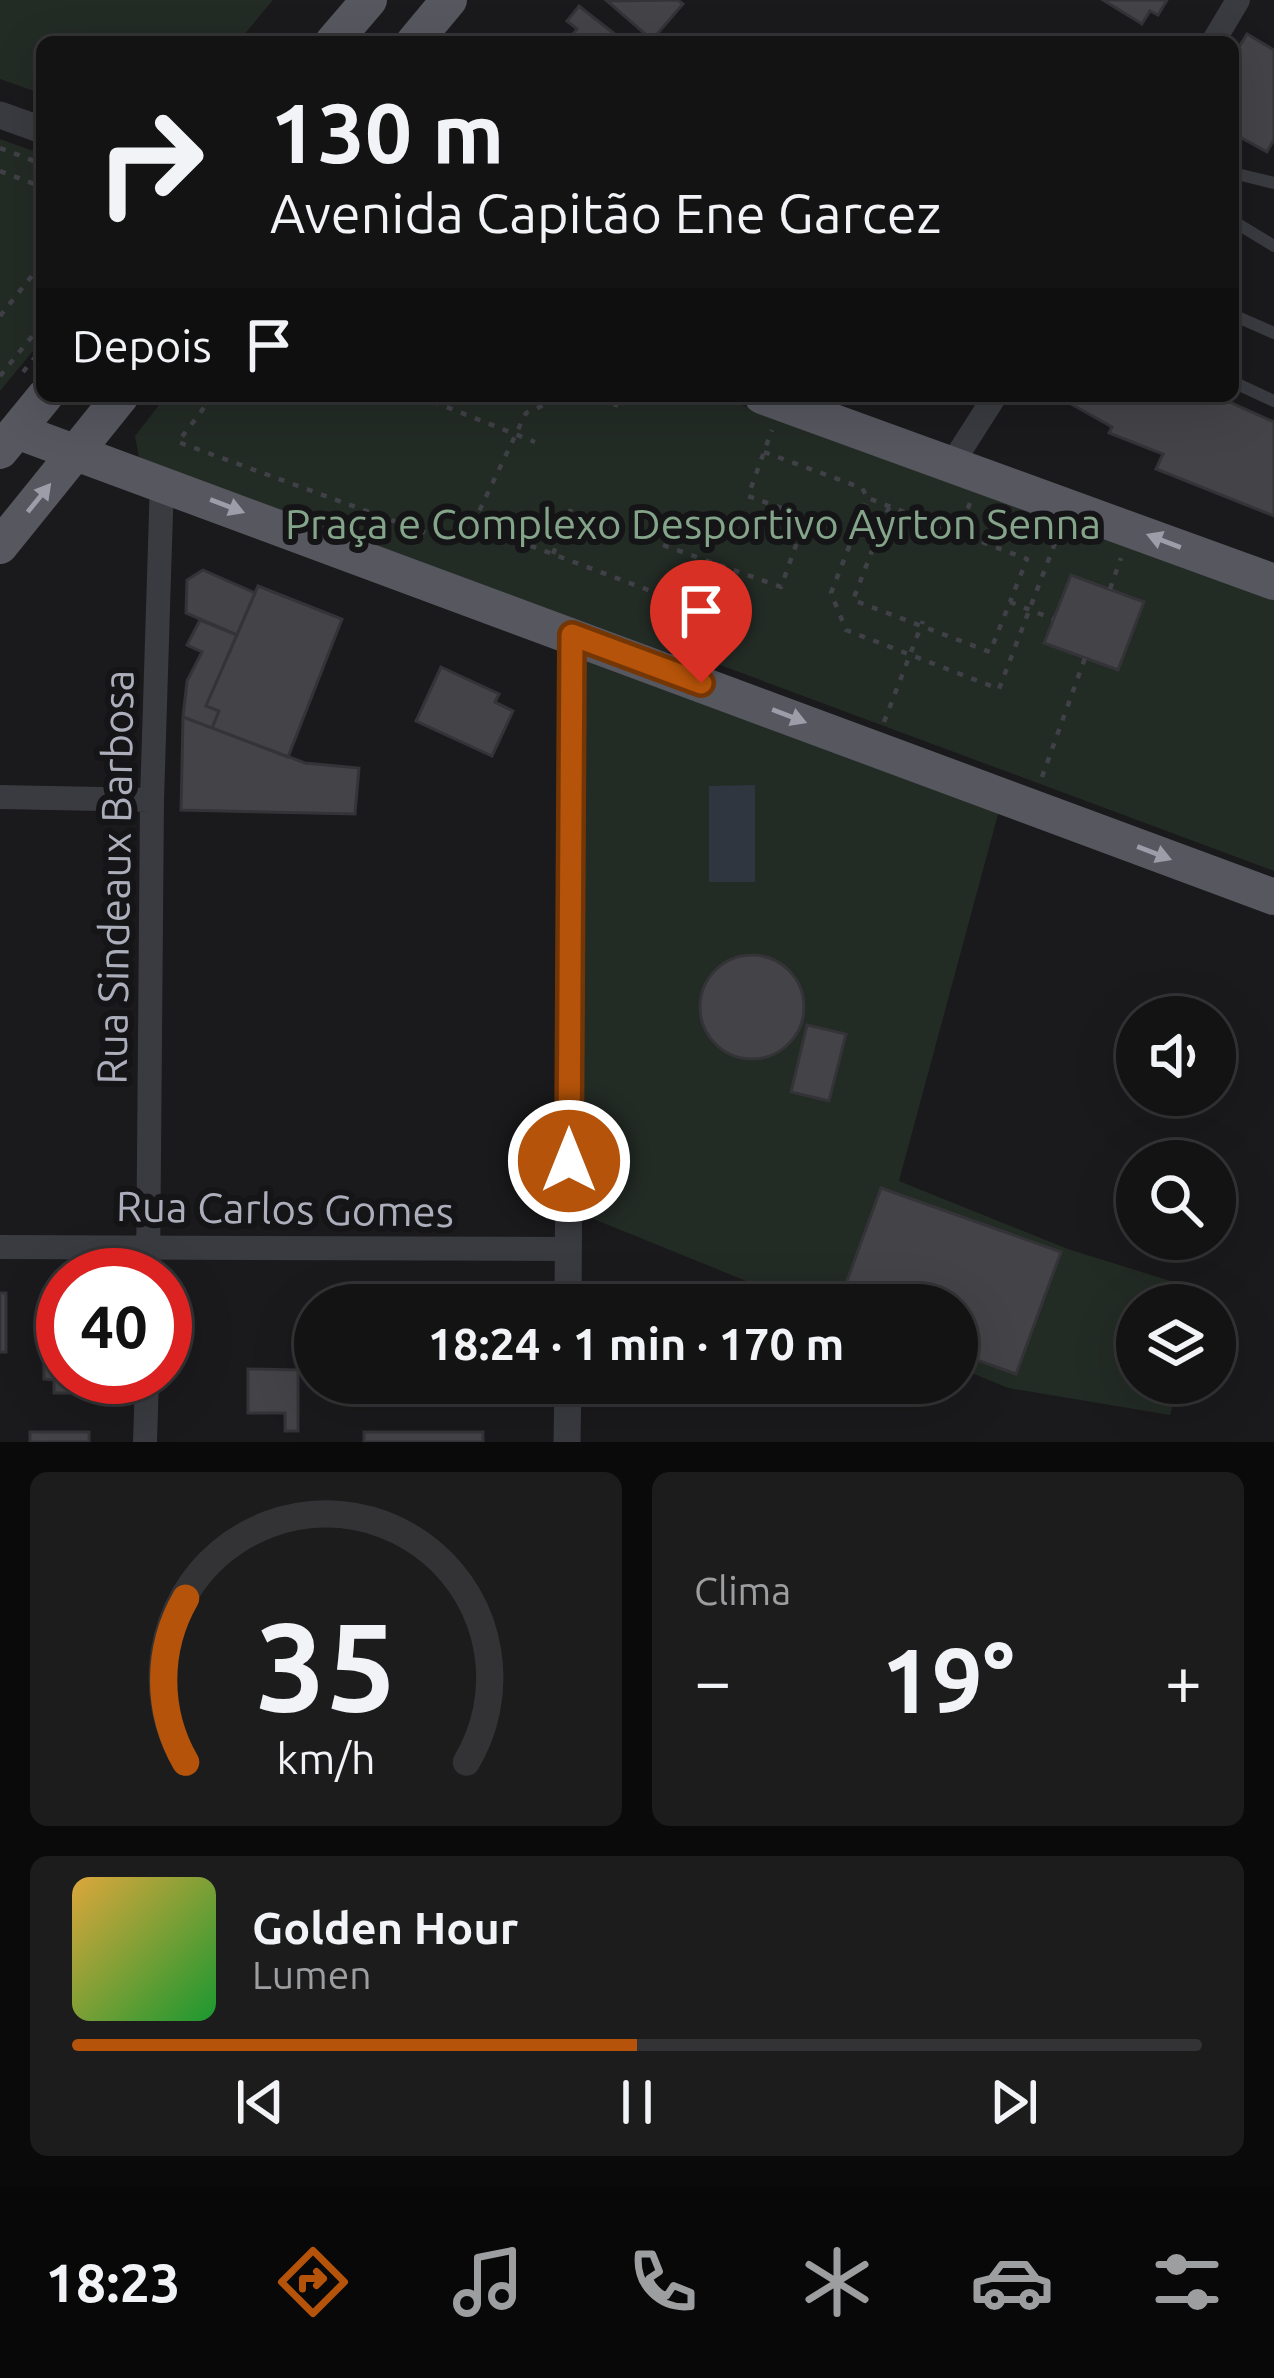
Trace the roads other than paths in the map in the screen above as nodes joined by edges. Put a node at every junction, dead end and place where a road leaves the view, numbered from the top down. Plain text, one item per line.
1 (369, 0) edge
2 (449, 0) edge
3 (1238, 0) edge
4 (338, 36) edge
5 (419, 36) edge
6 (1217, 36) edge
7 (0, 115) edge
8 (36, 128) edge
9 (1239, 173) edge
10 (1271, 176) edge
11 (1239, 225) edge
12 (1274, 246) edge
13 (1239, 318) edge
14 (1274, 333) edge
15 (1239, 385) edge
16 (1274, 401) edge
17 (38, 402) edge
18 (117, 402) edge
19 (991, 402) edge
20 (767, 413) edge
21 (6, 436) edge
22 (78, 450) junction
23 (953, 462) junction
24 (162, 481) junction
25 (0, 545) edge
26 (1274, 582) edge
27 (572, 635) junction
28 (0, 797) edge
29 (152, 800) junction
30 (1274, 897) edge
31 (149, 1245) junction
32 (0, 1247) edge
33 (149, 1248) edge
34 (569, 1250) junction
35 (568, 1284) edge
36 (146, 1404) edge
37 (568, 1404) edge
38 (145, 1442) edge
39 (568, 1442) edge

1 - 4 main road
2 - 5 main road
3 - 6 street
7 - 8 street
9 - 10 lane
11 - 12 lane
13 - 14 lane
15 - 16 lane
17 - 21 main road
18 - 22 main road
19 - 23 street
20 - 23 main road
21 - 22 main road
22 - 24 main road
25 -> 22 main road
26 -> 23 main road
24 -> 27 main road
24 - 29 street, Rua Sindeaux Barbosa
27 -> 30 main road
27 - 34 street
28 - 29 street
29 - 31 street, Rua Sindeaux Barbosa
31 - 32 street, Rua Carlos Gomes
31 - 33 street, Rua Sindeaux Barbosa
31 - 34 street, Rua Carlos Gomes
34 - 35 street
36 - 38 street
37 - 39 street

